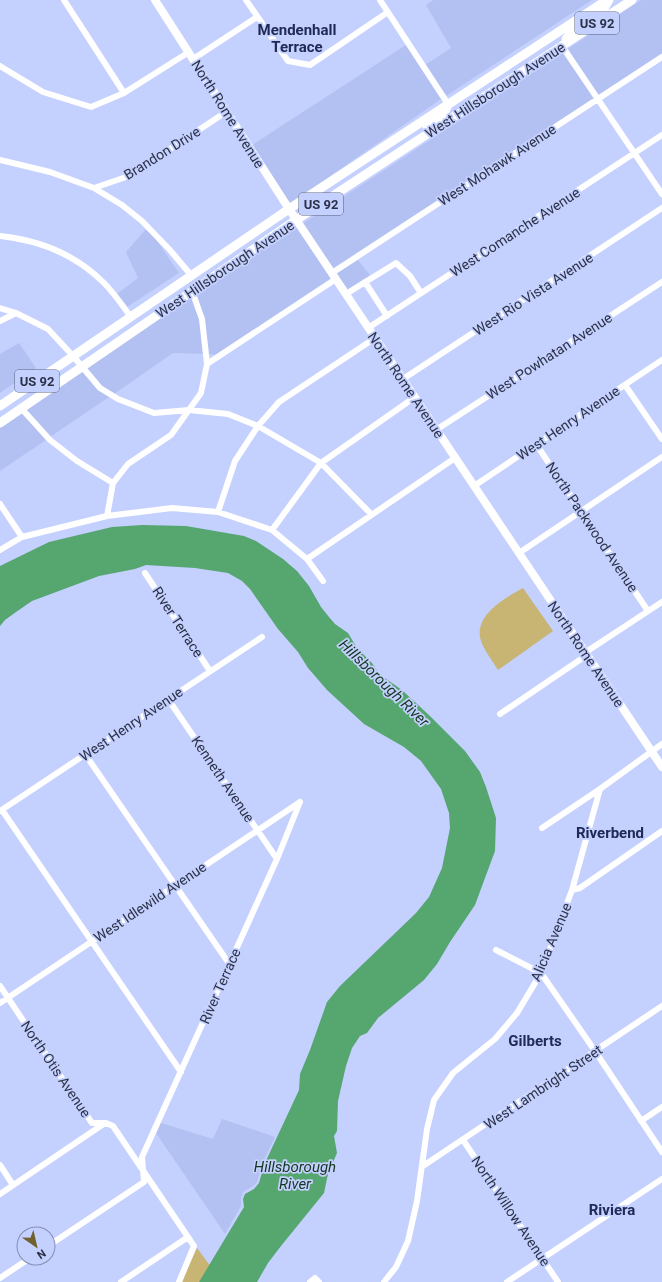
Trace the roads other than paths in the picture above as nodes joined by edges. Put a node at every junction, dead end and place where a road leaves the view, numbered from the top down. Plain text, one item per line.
1 (64, 0) edge
2 (155, 0) edge
3 (246, 0) edge
4 (380, 0) edge
5 (608, 0) edge
6 (628, 1) edge
7 (388, 12) junction
8 (257, 17) junction
9 (552, 36) junction
10 (562, 46) junction
11 (191, 56) junction
12 (662, 57) edge
13 (0, 66) edge
14 (518, 75) junction
15 (124, 93) junction
16 (598, 99) junction
17 (448, 104) junction
18 (226, 112) junction
19 (662, 135) edge
20 (402, 151) junction
21 (635, 153) junction
22 (0, 160) edge
23 (94, 188) junction
24 (662, 194) edge
25 (662, 208) edge
26 (289, 209) junction
27 (296, 220) junction
28 (0, 236) edge
29 (228, 250) junction
30 (191, 275) junction
31 (334, 276) junction
32 (365, 282) junction
33 (662, 282) edge
34 (192, 291) junction
35 (421, 293) junction
36 (346, 294) junction
37 (0, 308) edge
38 (16, 313) junction
39 (387, 316) junction
40 (131, 317) junction
41 (0, 321) edge
42 (140, 327) junction
43 (368, 328) junction
44 (375, 338) junction
45 (73, 356) junction
46 (662, 360) edge
47 (207, 364) junction
48 (81, 367) junction
49 (403, 379) junction
50 (625, 385) junction
51 (415, 397) junction
52 (0, 406) edge
53 (21, 408) junction
54 (189, 410) junction
55 (0, 423) edge
56 (258, 426) junction
57 (436, 430) junction
58 (662, 439) edge
59 (536, 444) junction
60 (662, 457) edge
61 (455, 458) junction
62 (321, 463) junction
63 (113, 483) junction
64 (474, 486) junction
65 (0, 504) edge
66 (582, 511) junction
67 (218, 512) junction
68 (371, 514) junction
69 (107, 516) junction
70 (272, 530) junction
71 (22, 537) junction
72 (0, 550) edge
73 (519, 553) junction
74 (306, 559) junction
75 (146, 573) dead end
76 (323, 581) dead end
77 (662, 602) edge
78 (648, 611) junction
79 (262, 637) dead end
80 (587, 655) junction
81 (210, 671) junction
82 (168, 698) junction
83 (500, 714) dead end
84 (662, 744) edge
85 (651, 751) junction
86 (85, 754) junction
87 (662, 767) edge
88 (600, 789) junction
89 (300, 802) joint
90 (1, 811) edge
91 (542, 828) dead end
92 (258, 830) junction
93 (662, 831) edge
94 (277, 859) junction
95 (175, 886) junction
96 (572, 890) junction
97 (92, 941) junction
98 (496, 950) dead end
99 (230, 965) junction
100 (541, 973) junction
101 (0, 986) edge
102 (8, 997) junction
103 (0, 1002) edge
104 (662, 1006) edge
105 (595, 1051) junction
106 (181, 1072) junction
107 (662, 1107) edge
108 (641, 1121) junction
109 (106, 1123) junction
110 (463, 1140) junction
111 (662, 1152) edge
112 (0, 1165) edge
113 (423, 1166) junction
114 (143, 1170) junction
115 (662, 1179) edge
116 (14, 1185) junction
117 (0, 1194) edge
118 (188, 1237) junction
119 (56, 1241) edge
120 (542, 1258) junction
121 (18, 1266) edge
122 (0, 1278) edge
123 (121, 1282) edge
124 (179, 1282) edge
125 (310, 1282) edge
126 (319, 1282) edge
127 (384, 1282) edge
128 (507, 1282) edge
129 (558, 1282) edge

1 - 15 street
2 - 11 street, North Rome Avenue
3 - 8 street
4 - 7 street
5 - 9 main road, West Hillsborough Avenue / US 92
5 - 10 main road
6 - 10 main road, West Hillsborough Avenue / US 92
7 - 8 street
7 - 17 street
8 - 11 street
9 - 14 main road
9 - 17 main road, West Hillsborough Avenue / US 92
10 - 14 main road, West Hillsborough Avenue / US 92
10 - 16 street
11 - 15 street
11 - 18 street, North Rome Avenue
12 - 16 street, West Mohawk Avenue
13 - 15 street
14 - 20 main road, West Hillsborough Avenue / US 92
16 - 21 street
16 - 31 street, West Mohawk Avenue
17 - 20 main road
17 - 26 main road, West Hillsborough Avenue / US 92
18 - 23 street, Brandon Drive
18 - 26 street, North Rome Avenue
19 - 21 street, West Comanche Avenue
20 - 27 main road, West Hillsborough Avenue / US 92
21 - 24 street
21 - 35 street, West Comanche Avenue
22 - 23 street
23 - 30 street
25 - 49 street, West Rio Vista Avenue
26 - 27 street, North Rome Avenue
26 - 29 main road, West Hillsborough Avenue / US 92
27 - 31 street, North Rome Avenue
27 - 34 main road, West Hillsborough Avenue / US 92
28 - 40 street
29 - 30 main road, West Hillsborough Avenue / US 92
29 - 34 main road
30 - 40 main road, West Hillsborough Avenue / US 92
30 - 42 main road
31 - 36 street, North Rome Avenue
31 - 47 street, West Mohawk Avenue
32 - 35 street
32 - 36 street
32 - 39 street
33 - 57 street, West Powhatan Avenue
34 - 42 main road, West Hillsborough Avenue / US 92
34 - 47 street
35 - 39 street, West Comanche Avenue
36 - 43 street, North Rome Avenue
37 - 38 street
38 - 41 street
38 - 45 street
39 - 43 street, West Comanche Avenue
40 - 45 main road, West Hillsborough Avenue / US 92
42 - 48 main road, West Hillsborough Avenue / US 92
43 - 44 street, North Rome Avenue
44 - 49 street, North Rome Avenue
44 - 56 street
45 - 48 street
45 - 52 main road, West Hillsborough Avenue / US 92
46 - 50 street, West Henry Avenue
47 - 54 street
48 - 53 main road, West Hillsborough Avenue / US 92
48 - 54 street
49 - 51 street, North Rome Avenue
50 - 58 street
50 - 59 street, West Henry Avenue
51 - 57 street, North Rome Avenue
51 - 62 street
53 - 55 main road, West Hillsborough Avenue / US 92
53 - 63 street
54 - 56 street
54 - 63 street
56 - 62 street
56 - 67 street
57 - 61 street, North Rome Avenue
59 - 64 street, West Henry Avenue
59 - 66 street, North Packwood Avenue
60 - 66 street
61 - 64 street, North Rome Avenue
61 - 68 street
62 - 68 street
62 - 70 street
63 - 69 street
64 - 73 street, North Rome Avenue
65 - 71 street
66 - 73 street
66 - 78 street, North Packwood Avenue
67 - 69 street
67 - 70 street
68 - 74 street
69 - 71 street
70 - 74 street
71 - 72 street
73 - 80 street, North Rome Avenue
74 - 76 street
75 - 81 street, River Terrace
77 - 78 street
78 - 80 street
79 - 81 street, West Henry Avenue
80 - 83 street
80 - 85 street, North Rome Avenue
81 - 82 street, West Henry Avenue
82 - 86 street, West Henry Avenue
82 - 92 street, Kenneth Avenue
84 - 85 street
85 - 87 street, North Rome Avenue
85 - 88 street
86 - 90 street, West Henry Avenue
86 - 95 street
88 - 91 street
88 - 96 street, Alicia Avenue
89 - 92 street, West Idlewild Avenue
89 - 94 street, River Terrace
90 - 97 street
92 - 94 street, Kenneth Avenue
92 - 95 street, West Idlewild Avenue
93 - 96 street
94 - 99 street, River Terrace
95 - 97 street, West Idlewild Avenue
95 - 99 street
96 - 100 street, Alicia Avenue
97 - 102 street, West Idlewild Avenue
97 - 106 street
98 - 100 street
99 - 106 street, River Terrace
100 - 105 street
100 - 113 street, Alicia Avenue
101 - 102 street, North Otis Avenue
102 - 103 street, West Idlewild Avenue
102 - 109 street, North Otis Avenue
104 - 105 street, West Lambright Street
105 - 108 street
105 - 110 street, West Lambright Street
106 - 114 street, River Terrace
107 - 108 street
108 - 111 street
109 - 114 street, North Otis Avenue
109 - 116 street
110 - 113 street, West Lambright Street
110 - 120 street, North Willow Avenue
112 - 116 street
113 - 127 street, Alicia Avenue
114 - 118 street, North Otis Avenue
114 - 119 street, River Terrace
115 - 120 street
116 - 117 street
118 - 123 street
118 - 124 street
120 - 128 street
120 - 129 street, North Willow Avenue
121 - 122 street
125 - 126 street

